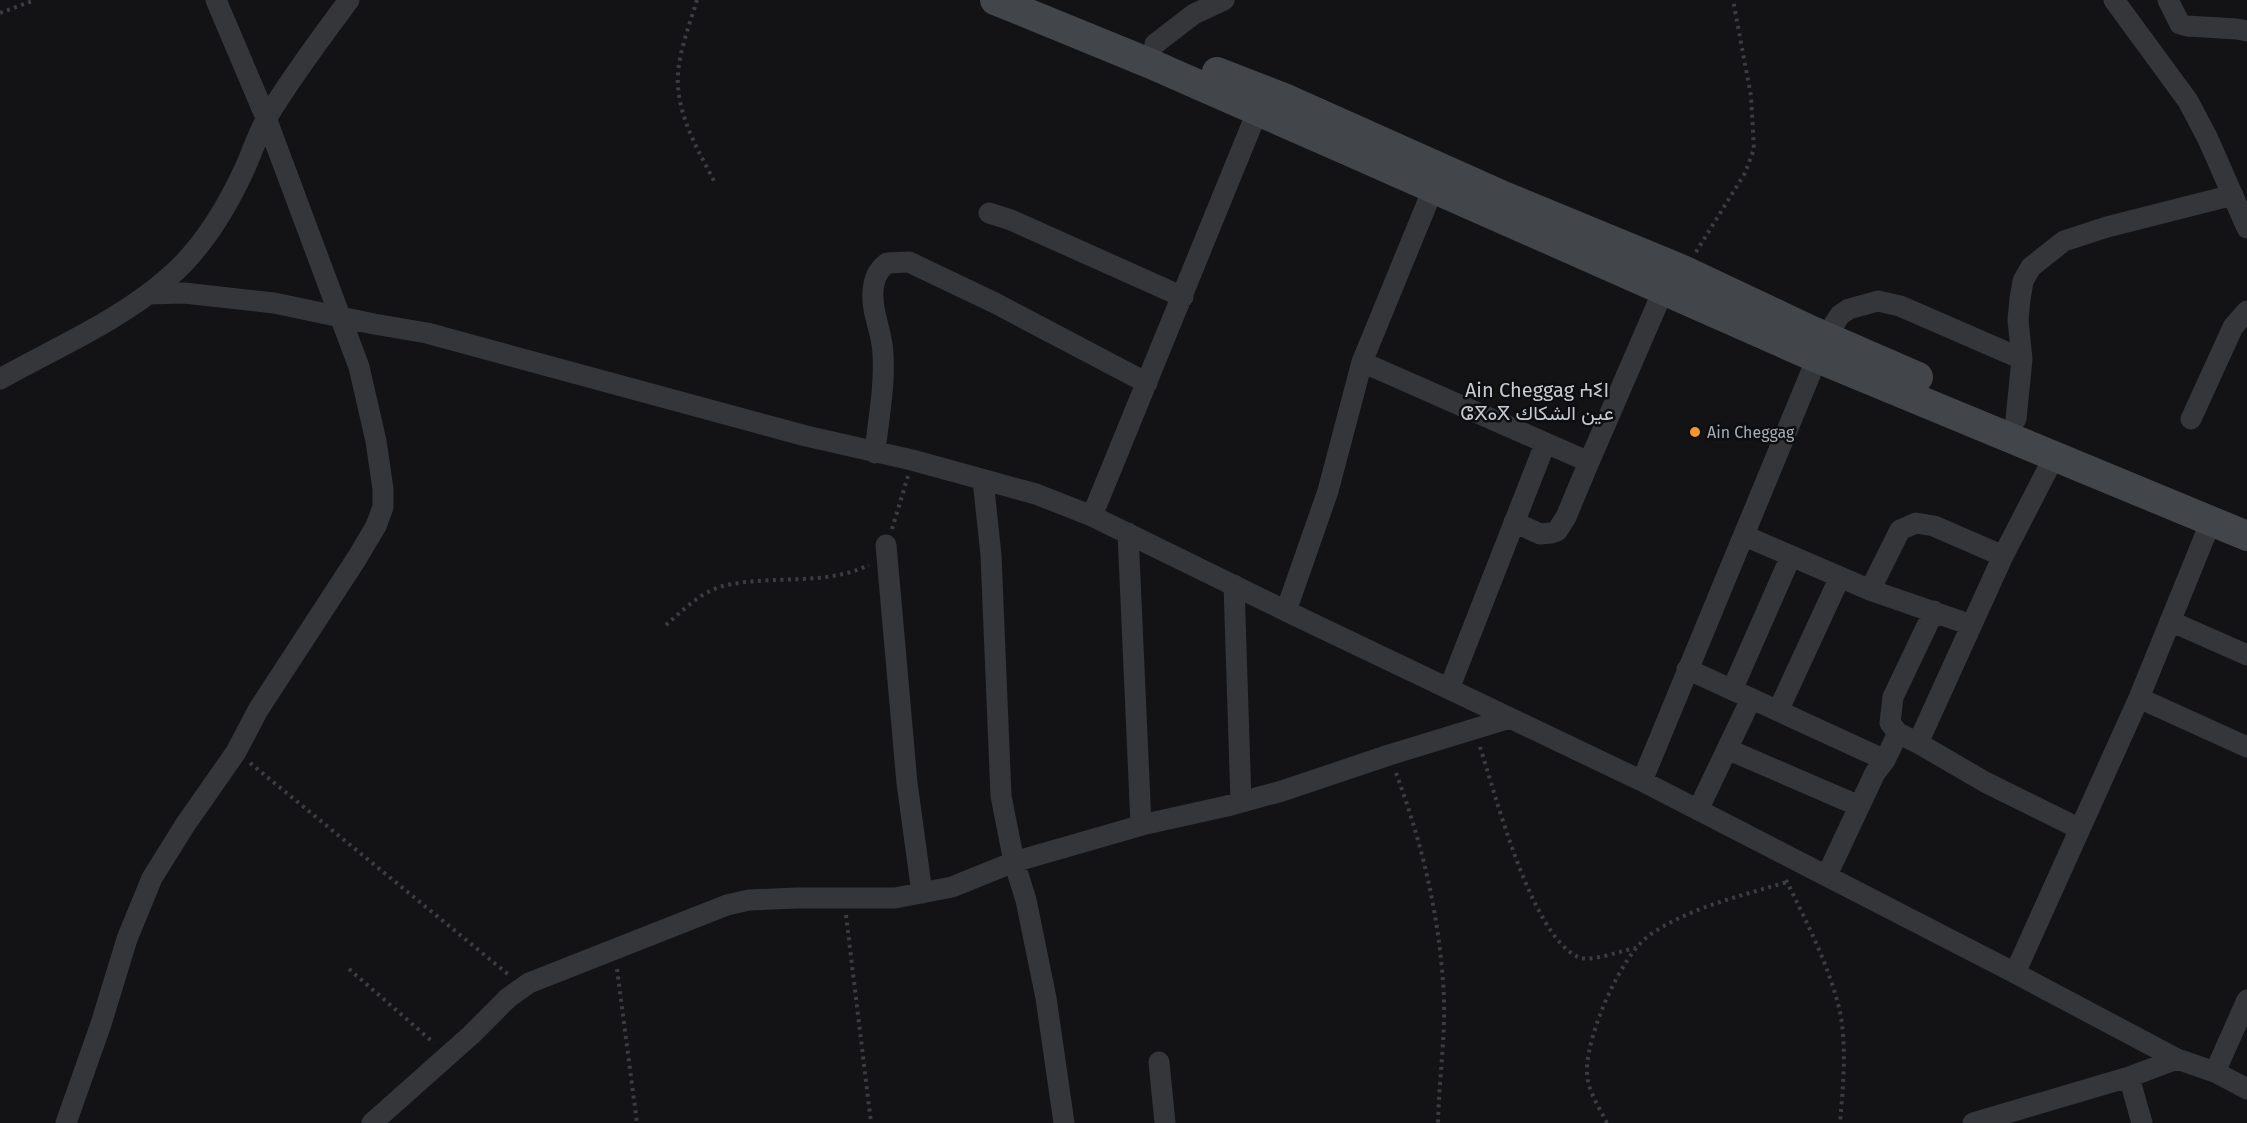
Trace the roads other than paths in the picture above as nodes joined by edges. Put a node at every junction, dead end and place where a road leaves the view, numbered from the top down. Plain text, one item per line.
1 (216, 0) edge
2 (349, 0) edge
3 (996, 0) edge
4 (1047, 0) edge
5 (1224, 0) edge
6 (2114, 0) edge
7 (2168, 0) edge
8 (2247, 31) edge
9 (1155, 44) junction
10 (1261, 101) junction
11 (266, 118) junction
12 (1433, 189) junction
13 (2233, 195) junction
14 (989, 213) dead end
15 (2247, 228) edge
16 (1664, 291) junction
17 (149, 294) junction
18 (1183, 297) junction
19 (2247, 311) edge
20 (341, 316) junction
21 (1822, 347) junction
22 (2022, 359) junction
23 (1362, 362) junction
24 (0, 379) edge
25 (1147, 383) junction
26 (2191, 418) dead end
27 (2016, 419) junction
28 (1545, 444) junction
29 (875, 453) junction
30 (2055, 455) junction
31 (1589, 462) junction
32 (983, 480) junction
33 (1092, 516) junction
34 (2247, 516) edge
35 (2211, 521) junction
36 (1514, 522) junction
37 (1128, 534) junction
38 (1745, 536) junction
39 (2247, 536) edge
40 (886, 545) road end
41 (1791, 556) junction
42 (2003, 556) junction
43 (1840, 577) junction
44 (1234, 585) junction
45 (1870, 590) junction
46 (1286, 611) junction
47 (1934, 611) junction
48 (2170, 621) junction
49 (1971, 625) junction
50 (2247, 655) edge
51 (1687, 669) junction
52 (1449, 689) junction
53 (1732, 690) junction
54 (2139, 698) junction
55 (1751, 699) junction
56 (1778, 711) junction
57 (1510, 718) junction
58 (1898, 733) junction
59 (1918, 743) junction
60 (2247, 747) edge
61 (1727, 748) junction
62 (1885, 760) junction
63 (1642, 781) junction
64 (1241, 802) junction
65 (1859, 806) junction
66 (1698, 810) junction
67 (1141, 825) junction
68 (2080, 829) junction
69 (1014, 862) junction
70 (1827, 875) junction
71 (922, 893) junction
72 (2015, 973) junction
73 (2247, 1000) edge
74 (2177, 1059) junction
75 (1159, 1062) dead end
76 (2215, 1072) junction
77 (2129, 1077) junction
78 (2247, 1089) edge
79 (66, 1123) edge
80 (372, 1123) edge
81 (1064, 1123) edge
82 (1165, 1123) edge
83 (1973, 1123) edge
84 (2142, 1123) edge

1 - 11 street
2 - 11 street
3 - 10 street
4 - 9 street
5 - 9 street
6 - 13 street
7 - 8 street
9 - 10 street
10 - 12 street
10 - 18 street
10 - 21 street
11 - 17 street
11 - 20 street
12 - 16 street
12 - 23 street
13 - 15 street
13 - 22 street
14 - 18 street
16 - 21 street
16 - 31 street
17 - 20 street
17 - 24 street
18 - 25 street
19 - 26 street
20 - 29 street
20 - 79 street
21 - 22 street
21 - 27 street
21 - 30 street
21 - 38 street
22 - 27 street
23 - 28 street
23 - 46 street
25 - 29 street
25 - 33 street
27 - 34 street
28 - 31 street
28 - 36 street
29 - 32 street
30 - 35 street
30 - 42 street
31 - 36 street
32 - 33 street
32 - 69 street
33 - 37 street
35 - 39 street
35 - 48 street
36 - 52 street
37 - 44 street
37 - 67 street
38 - 41 street
38 - 51 street
40 - 71 street
41 - 43 street
41 - 53 street
42 - 45 street
42 - 49 street
43 - 45 street
43 - 56 street
44 - 46 street
44 - 64 street
45 - 47 street
46 - 52 street
47 - 49 street
47 - 58 street
48 - 50 street
48 - 54 street
49 - 59 street
51 - 53 street
51 - 63 street
52 - 57 street
53 - 55 street
54 - 60 street
54 - 68 street
55 - 56 street
55 - 61 street
56 - 62 street
57 - 63 street
57 - 64 street
58 - 59 street
58 - 62 street
59 - 68 street
61 - 65 street
61 - 66 street
62 - 65 street
63 - 66 street
64 - 67 street
65 - 70 street
66 - 70 street
67 - 69 street
68 - 72 street
69 - 71 street
69 - 81 street
70 - 72 street
71 - 80 street
72 - 74 street
73 - 76 street
74 - 76 street
74 - 77 street
75 - 82 street
76 - 78 street
77 - 83 street
77 - 84 street

